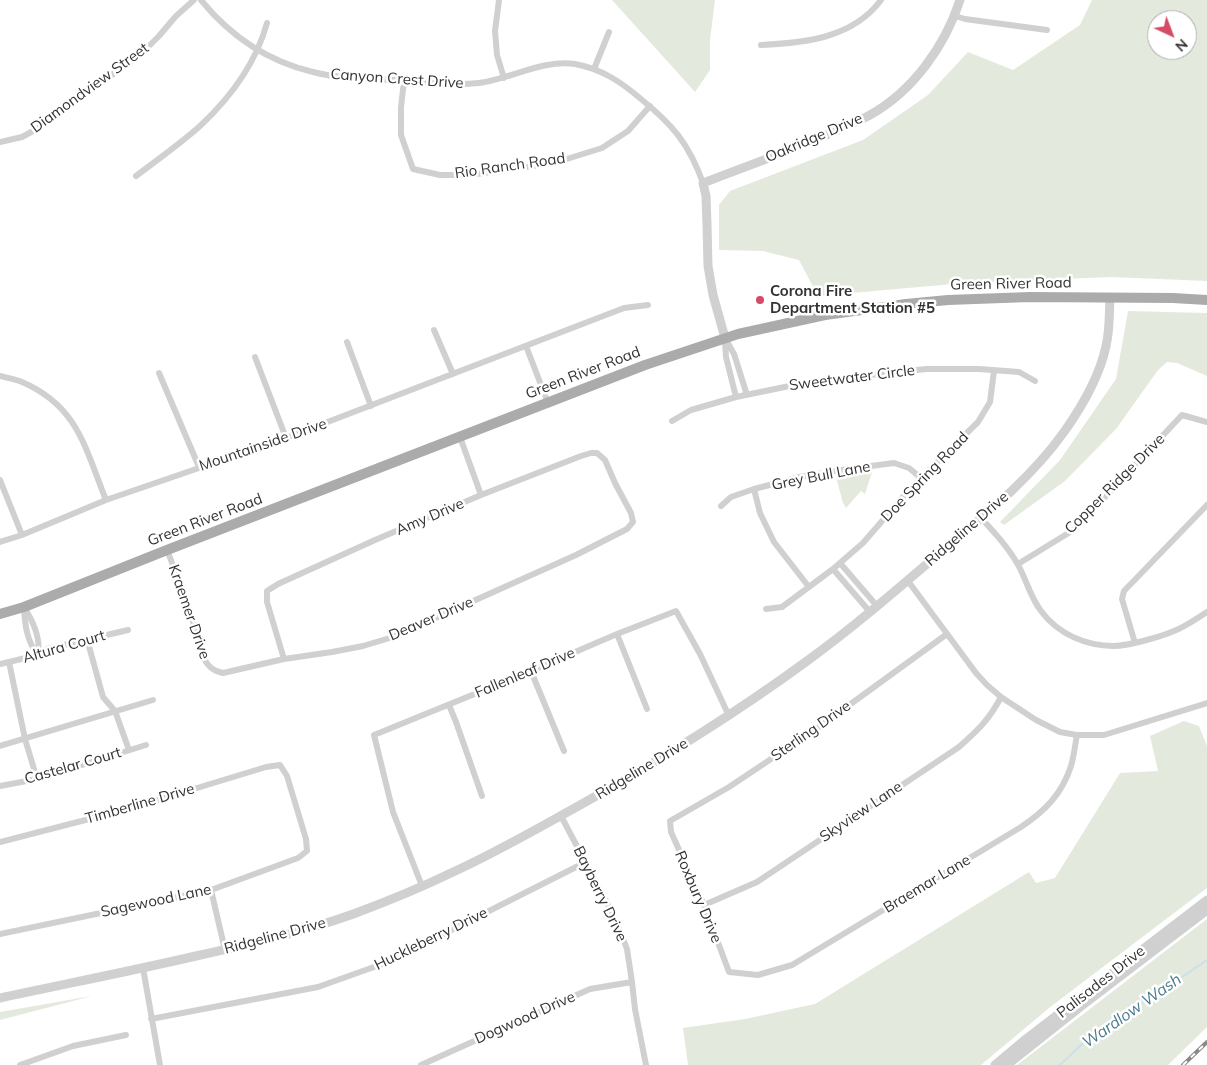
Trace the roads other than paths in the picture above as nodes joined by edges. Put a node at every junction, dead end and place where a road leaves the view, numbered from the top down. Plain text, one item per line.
1 (194, 0) edge
2 (201, 0) edge
3 (499, 0) edge
4 (881, 0) edge
5 (960, 0) edge
6 (954, 16) junction
7 (267, 23) dead end
8 (1047, 30) dead end
9 (610, 32) dead end
10 (761, 46) dead end
11 (257, 50) junction
12 (594, 69) junction
13 (504, 78) junction
14 (404, 81) junction
15 (650, 106) junction
16 (0, 142) edge
17 (136, 176) dead end
18 (704, 183) junction
19 (1110, 298) junction
20 (1207, 300) edge
21 (648, 305) dead end
22 (434, 330) dead end
23 (725, 338) junction
24 (347, 342) dead end
25 (526, 346) junction
26 (255, 357) dead end
27 (994, 371) junction
28 (159, 373) dead end
29 (452, 374) junction
30 (0, 376) edge
31 (1035, 381) dead end
32 (747, 395) junction
33 (736, 397) junction
34 (548, 403) junction
35 (372, 406) junction
36 (672, 421) dead end
37 (1207, 422) edge
38 (460, 437) junction
39 (286, 438) junction
40 (199, 467) junction
41 (921, 478) junction
42 (0, 480) edge
43 (754, 489) junction
44 (482, 494) junction
45 (106, 500) junction
46 (1207, 505) edge
47 (720, 506) dead end
48 (981, 518) junction
49 (633, 522) joint
50 (22, 535) junction
51 (0, 542) edge
52 (167, 550) junction
53 (840, 562) junction
54 (1018, 564) junction
55 (832, 569) junction
56 (908, 581) junction
57 (809, 587) junction
58 (24, 607) junction
59 (766, 609) dead end
60 (874, 609) junction
61 (1207, 612) edge
62 (0, 614) edge
63 (128, 630) dead end
64 (618, 634) junction
65 (946, 634) junction
66 (86, 639) junction
67 (1135, 643) junction
68 (38, 655) junction
69 (284, 659) junction
70 (9, 662) junction
71 (0, 664) edge
72 (214, 671) joint
73 (531, 671) junction
74 (1001, 697) junction
75 (154, 700) dead end
76 (1207, 703) edge
77 (449, 705) junction
78 (647, 709) dead end
79 (115, 711) junction
80 (728, 716) junction
81 (1077, 735) junction
82 (25, 739) junction
83 (146, 745) dead end
84 (0, 746) edge
85 (129, 750) junction
86 (564, 751) dead end
87 (37, 779) junction
88 (0, 786) edge
89 (482, 796) dead end
90 (561, 816) junction
91 (670, 821) joint
92 (0, 842) edge
93 (307, 851) joint
94 (586, 862) junction
95 (422, 886) junction
96 (211, 890) junction
97 (1207, 900) edge
98 (704, 905) junction
99 (1207, 910) edge
100 (0, 934) edge
101 (225, 950) junction
102 (143, 968) junction
103 (728, 972) joint
104 (632, 982) junction
105 (0, 998) edge
106 (152, 1019) junction
107 (126, 1035) dead end
108 (20, 1065) edge
109 (160, 1065) edge
110 (421, 1065) edge
111 (646, 1065) edge
112 (995, 1065) edge
113 (1007, 1065) edge

1 - 16 street, Diamondview Street
2 - 11 street, Canyon Crest Drive
3 - 13 street
4 - 10 street
5 - 6 street, Oakridge Drive
6 - 8 street
6 - 18 street, Oakridge Drive
7 - 11 street
9 - 12 street
11 - 14 street, Canyon Crest Drive
11 - 17 street
12 - 13 street, Canyon Crest Drive
12 - 15 street, Canyon Crest Drive
13 - 14 street, Canyon Crest Drive
14 - 15 street, Rio Ranch Road
15 - 18 street, Canyon Crest Drive
18 - 23 street, Canyon Crest Drive
19 - 20 main road, Green River Road
19 - 23 main road, Green River Road
19 - 48 street, Ridgeline Drive
21 - 25 street, Mountainside Drive
22 - 29 street
23 - 32 street, Canyon Crest Drive
23 - 33 street, Canyon Crest Drive
23 - 34 main road, Green River Road
24 - 35 street
25 - 29 street, Mountainside Drive
25 - 34 street
26 - 39 street
27 - 31 street, Sweetwater Circle
27 - 32 street, Sweetwater Circle
27 - 41 street, Doe Spring Road
28 - 40 street
29 - 35 street, Mountainside Drive
30 - 45 street
32 - 33 street, Sweetwater Circle
33 - 36 street, Sweetwater Circle
34 - 38 main road, Green River Road
35 - 39 street, Mountainside Drive
37 - 54 street, Copper Ridge Drive
38 - 44 street
38 - 52 main road, Green River Road
39 - 40 street, Mountainside Drive
40 - 45 street, Mountainside Drive
41 - 43 street, Grey Bull Lane
41 - 53 street, Doe Spring Road
42 - 50 street
43 - 47 street, Grey Bull Lane
43 - 57 street
44 - 49 street, Amy Drive
44 - 69 street, Amy Drive
45 - 50 street, Mountainside Drive
46 - 67 street
48 - 54 street
48 - 56 street, Ridgeline Drive
49 - 69 street, Deaver Drive
50 - 51 street, Mountainside Drive
52 - 58 main road, Green River Road
52 - 72 street, Kraemer Drive
53 - 55 street, Doe Spring Road
53 - 60 street
54 - 67 street
55 - 57 street, Doe Spring Road
55 - 60 street
56 - 60 street, Ridgeline Drive
56 - 65 street
57 - 59 street, Doe Spring Road
58 - 62 main road, Green River Road
58 - 68 street
60 - 80 street, Ridgeline Drive
61 - 67 street
63 - 66 street, Altura Court
64 - 73 street, Fallenleaf Drive
64 - 78 street
64 - 80 street, Fallenleaf Drive
65 - 74 street
65 - 91 street, Sterling Drive
66 - 68 street, Altura Court
66 - 79 street
68 - 70 street, Altura Court
69 - 72 street, Deaver Drive
70 - 71 street, Altura Court
70 - 82 street
73 - 77 street, Fallenleaf Drive
73 - 86 street
74 - 81 street
74 - 98 street, Skyview Lane
75 - 79 street
76 - 81 street
77 - 89 street
77 - 95 street, Fallenleaf Drive
79 - 82 street
79 - 85 street
80 - 90 street, Ridgeline Drive
81 - 103 street, Braemar Lane
82 - 84 street
82 - 87 street
83 - 85 street, Castelar Court
85 - 87 street, Castelar Court
87 - 88 street, Castelar Court
90 - 94 street, Bayberry Drive
90 - 95 street, Ridgeline Drive
91 - 98 street, Roxbury Drive
92 - 93 street, Timberline Drive
93 - 96 street, Sagewood Lane
94 - 104 street, Bayberry Drive
94 - 106 street, Huckleberry Drive
95 - 101 street, Ridgeline Drive
96 - 100 street, Sagewood Lane
96 - 101 street
97 - 112 street, Palisades Drive
98 - 103 street, Roxbury Drive
99 - 113 street, Palisades Drive
101 - 102 street, Ridgeline Drive
102 - 105 street, Ridgeline Drive
102 - 106 street
104 - 110 street, Dogwood Drive
104 - 111 street, Bayberry Drive
106 - 109 street
107 - 108 street

